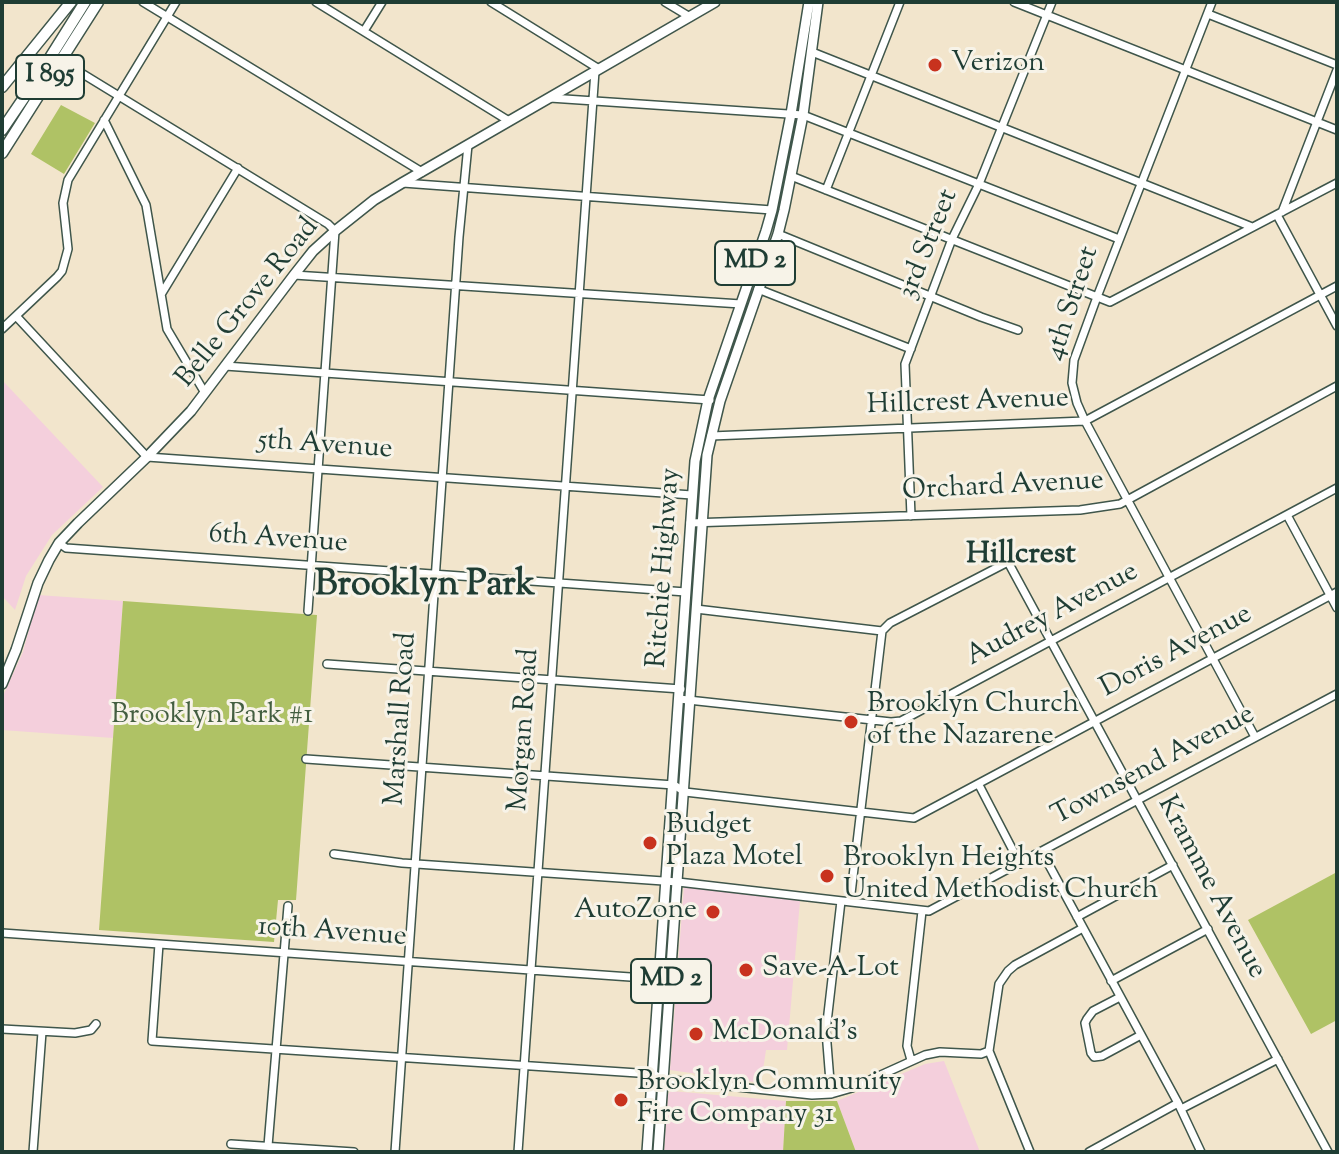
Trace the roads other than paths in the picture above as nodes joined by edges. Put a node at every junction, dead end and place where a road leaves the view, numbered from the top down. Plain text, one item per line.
1 (71, 2) edge
2 (85, 2) edge
3 (98, 2) edge
4 (143, 2) edge
5 (176, 2) edge
6 (316, 2) edge
7 (382, 2) edge
8 (491, 2) edge
9 (665, 2) edge
10 (715, 2) edge
11 (809, 2) edge
12 (818, 2) edge
13 (900, 2) edge
14 (1014, 2) edge
15 (1052, 2) edge
16 (1212, 2) edge
17 (1208, 14) junction
18 (1047, 15) junction
19 (167, 17) junction
20 (690, 17) junction
21 (364, 31) junction
22 (812, 52) junction
23 (1337, 67) edge
24 (597, 70) junction
25 (1186, 70) junction
26 (78, 71) dead end
27 (871, 75) junction
28 (2, 87) edge
29 (119, 96) junction
30 (550, 98) junction
31 (593, 101) junction
32 (791, 114) junction
33 (803, 115) junction
34 (104, 120) junction
35 (509, 121) junction
36 (1316, 122) junction
37 (1002, 128) junction
38 (2, 130) edge
39 (1337, 130) edge
40 (849, 133) junction
41 (468, 145) junction
42 (2, 153) edge
43 (238, 168) junction
44 (422, 172) junction
45 (791, 176) junction
46 (402, 183) junction
47 (1141, 183) junction
48 (1337, 183) edge
49 (979, 184) junction
50 (464, 188) junction
51 (826, 190) junction
52 (586, 196) junction
53 (772, 210) junction
54 (1279, 213) junction
55 (1253, 228) junction
56 (335, 231) junction
57 (778, 234) junction
58 (952, 239) junction
59 (1119, 239) junction
60 (294, 275) junction
61 (332, 277) junction
62 (456, 285) junction
63 (1337, 286) edge
64 (758, 289) junction
65 (579, 293) junction
66 (161, 294) junction
67 (1320, 295) junction
68 (932, 296) junction
69 (1097, 297) junction
70 (741, 304) junction
71 (16, 316) junction
72 (1337, 326) edge
73 (2, 329) edge
74 (1018, 330) dead end
75 (911, 349) junction
76 (225, 366) junction
77 (325, 373) junction
78 (449, 382) junction
79 (1337, 386) edge
80 (572, 390) junction
81 (205, 393) junction
82 (708, 400) junction
83 (720, 401) junction
84 (1085, 421) junction
85 (908, 429) junction
86 (711, 436) junction
87 (147, 457) junction
88 (318, 469) junction
89 (442, 478) junction
90 (565, 486) junction
91 (1337, 488) edge
92 (692, 495) junction
93 (1128, 500) junction
94 (1287, 515) junction
95 (911, 516) junction
96 (690, 523) junction
97 (702, 523) junction
98 (59, 543) junction
99 (311, 566) junction
100 (436, 575) junction
101 (1170, 578) junction
102 (558, 583) junction
103 (686, 592) junction
104 (1334, 594) edge
105 (1337, 608) edge
106 (696, 609) junction
107 (308, 611) dead end
108 (882, 631) junction
109 (1051, 641) junction
110 (1213, 659) junction
111 (327, 664) dead end
112 (429, 671) junction
113 (552, 680) junction
114 (2, 684) edge
115 (679, 694) junction
116 (1337, 694) edge
117 (691, 695) junction
118 (871, 720) junction
119 (1095, 722) junction
120 (1255, 737) junction
121 (306, 759) dead end
122 (422, 768) junction
123 (545, 776) junction
124 (674, 785) junction
125 (979, 785) junction
126 (685, 792) junction
127 (1138, 800) junction
128 (860, 813) junction
129 (1042, 852) junction
130 (334, 854) dead end
131 (415, 863) junction
132 (1020, 864) junction
133 (1173, 865) junction
134 (538, 872) junction
135 (667, 881) junction
136 (678, 882) junction
137 (845, 901) junction
138 (288, 906) dead end
139 (922, 911) junction
140 (1077, 917) junction
141 (1083, 928) junction
142 (1208, 929) junction
143 (2, 933) edge
144 (159, 944) junction
145 (284, 953) junction
146 (408, 961) junction
147 (531, 970) junction
148 (659, 979) junction
149 (1111, 981) junction
150 (1120, 997) junction
151 (96, 1024) dead end
152 (2, 1029) edge
153 (42, 1032) junction
154 (1141, 1035) junction
155 (276, 1049) junction
156 (989, 1051) junction
157 (402, 1058) junction
158 (1278, 1059) junction
159 (911, 1060) junction
160 (524, 1066) junction
161 (653, 1074) junction
162 (663, 1079) junction
163 (831, 1094) junction
164 (1179, 1106) junction
165 (231, 1144) dead end
166 (268, 1146) junction
167 (33, 1152) edge
168 (354, 1152) edge
169 (395, 1152) edge
170 (518, 1152) edge
171 (647, 1152) edge
172 (658, 1152) edge
173 (1030, 1152) edge
174 (1089, 1152) edge
175 (1201, 1152) edge
176 (1328, 1152) edge

1 - 28 highway
2 - 38 highway, I 895
3 - 42 highway, I 895
4 - 19 street
5 - 19 street
6 - 21 street
7 - 21 street
8 - 24 street
9 - 20 street
10 - 20 main road, Belle Grove Road
11 - 32 main road, Ritchie Highway / MD 2
12 - 22 main road, Ritchie Highway / MD 2
13 - 27 street
14 - 18 street
15 - 18 street, 3rd Street
16 - 17 street, 4th Street
17 - 23 street
17 - 25 street, 4th Street
18 - 25 street
18 - 37 street, 3rd Street
19 - 29 street
19 - 44 street
20 - 24 main road, Belle Grove Road
21 - 35 street
22 - 27 street
22 - 33 main road, Ritchie Highway / MD 2
23 - 36 street
24 - 30 main road, Belle Grove Road
24 - 31 street, Morgan Road
25 - 36 street
25 - 47 street, 4th Street
26 - 29 street
27 - 37 street
27 - 40 street
29 - 34 street
29 - 43 street
30 - 31 street
30 - 35 main road, Belle Grove Road
31 - 32 street
31 - 52 street, Morgan Road
32 - 33 street
32 - 53 main road, Ritchie Highway / MD 2
33 - 40 street
33 - 45 main road, Ritchie Highway / MD 2
34 - 66 street
34 - 71 street
35 - 41 main road, Belle Grove Road
36 - 39 street
36 - 54 street
37 - 47 street
37 - 49 street, 3rd Street
40 - 49 street
40 - 51 street
41 - 44 main road, Belle Grove Road
41 - 50 street, Marshall Road
43 - 56 street
43 - 66 street
44 - 46 main road, Belle Grove Road
45 - 51 street
45 - 57 main road, Ritchie Highway / MD 2
46 - 50 street
46 - 56 main road, Belle Grove Road
47 - 55 street
47 - 59 street, 4th Street
48 - 54 street
49 - 58 street, 3rd Street
49 - 59 street
50 - 52 street
50 - 62 street, Marshall Road
51 - 58 street
52 - 53 street
52 - 65 street, Morgan Road
53 - 70 main road, Ritchie Highway / MD 2
54 - 55 street
54 - 67 street
55 - 69 street
56 - 60 main road, Belle Grove Road
56 - 61 street
57 - 64 main road, Ritchie Highway / MD 2
57 - 68 street
58 - 68 street, 3rd Street
58 - 69 street
59 - 69 street, 4th Street
60 - 61 street
60 - 76 main road, Belle Grove Road
61 - 62 street
61 - 77 street
62 - 65 street
62 - 78 street, Marshall Road
63 - 67 street, Hillcrest Avenue
64 - 75 street
64 - 83 main road, Ritchie Highway / MD 2
65 - 70 street
65 - 80 street, Morgan Road
66 - 81 street
67 - 72 street
67 - 84 street, Hillcrest Avenue
68 - 74 street
68 - 75 street, 3rd Street
69 - 84 street, 4th Street
70 - 82 main road, Ritchie Highway / MD 2
71 - 73 street
71 - 87 street
75 - 85 street, 3rd Street
76 - 77 street
76 - 81 main road, Belle Grove Road
77 - 78 street
77 - 88 street
78 - 80 street
78 - 89 street, Marshall Road
79 - 93 street, Orchard Avenue
80 - 82 street
80 - 90 street, Morgan Road
81 - 87 main road, Belle Grove Road
82 - 83 street
82 - 92 main road, Ritchie Highway / MD 2
83 - 86 main road, Ritchie Highway / MD 2
84 - 85 street, Hillcrest Avenue
84 - 93 street, 4th Street
85 - 86 street, Hillcrest Avenue
85 - 95 street, 3rd Street
86 - 97 main road, Ritchie Highway / MD 2
87 - 88 street, 5th Avenue
87 - 98 main road, Belle Grove Road
88 - 89 street, 5th Avenue
88 - 99 street
89 - 90 street, 5th Avenue
89 - 100 street, Marshall Road
90 - 92 street, 5th Avenue
90 - 102 street, Morgan Road
91 - 94 street, Audrey Avenue
92 - 96 main road, Ritchie Highway / MD 2
93 - 95 street, Orchard Avenue
93 - 101 street, 4th Street
94 - 101 street, Audrey Avenue
94 - 104 street
95 - 97 street, Orchard Avenue
96 - 97 street, Orchard Avenue
96 - 103 main road, Ritchie Highway / MD 2
97 - 106 main road, Ritchie Highway / MD 2
98 - 99 street, 6th Avenue
98 - 114 main road, Belle Grove Road
99 - 100 street, 6th Avenue
99 - 107 street
100 - 102 street, 6th Avenue
100 - 112 street, Marshall Road
101 - 109 street, Audrey Avenue
101 - 110 street, 4th Street
102 - 103 street, 6th Avenue
102 - 113 street, Morgan Road
103 - 115 main road, Ritchie Highway / MD 2
104 - 105 street
104 - 110 street, Doris Avenue
106 - 108 street
106 - 117 main road, Ritchie Highway / MD 2
108 - 109 street, Kramme Avenue
108 - 118 street
109 - 118 street, Audrey Avenue
109 - 119 street, Kramme Avenue
110 - 119 street, Doris Avenue
110 - 120 street, 4th Street
111 - 112 street, Audrey Avenue
112 - 113 street, Audrey Avenue
112 - 122 street, Marshall Road
113 - 115 street, Audrey Avenue
113 - 123 street, Morgan Road
115 - 117 street, Audrey Avenue
115 - 124 main road, Ritchie Highway / MD 2
116 - 120 street, Townsend Avenue
117 - 118 street, Audrey Avenue
117 - 126 main road, Ritchie Highway / MD 2
118 - 128 street
119 - 125 street, Doris Avenue
119 - 127 street, Kramme Avenue
120 - 127 street, Townsend Avenue
121 - 122 street
122 - 123 street
122 - 131 street, Marshall Road
123 - 124 street
123 - 134 street, Morgan Road
124 - 126 street, Doris Avenue
124 - 135 main road, Ritchie Highway / MD 2
125 - 128 street, Doris Avenue
125 - 132 street
126 - 128 street, Doris Avenue
126 - 136 main road, Ritchie Highway / MD 2
127 - 129 street, Townsend Avenue
127 - 133 street, Kramme Avenue
128 - 137 street
129 - 132 street, Townsend Avenue
129 - 140 street
130 - 131 street, Townsend Avenue
131 - 134 street, Townsend Avenue
131 - 146 street, Marshall Road
132 - 139 street, Townsend Avenue
133 - 140 street
133 - 142 street, Kramme Avenue
134 - 135 street, Townsend Avenue
134 - 147 street, Morgan Road
135 - 136 street, Townsend Avenue
135 - 148 main road, Ritchie Highway / MD 2
136 - 137 street, Townsend Avenue
136 - 162 main road, Ritchie Highway / MD 2
137 - 139 street, Townsend Avenue
137 - 163 street
138 - 145 street
139 - 159 street
140 - 141 street
141 - 149 street
141 - 156 street
142 - 149 street
142 - 158 street, Kramme Avenue
143 - 144 street, 10th Avenue
144 - 145 street, 10th Avenue
144 - 155 street
145 - 146 street, 10th Avenue
145 - 155 street
146 - 147 street, 10th Avenue
146 - 157 street, Marshall Road
147 - 148 street, 10th Avenue
147 - 160 street, Morgan Road
148 - 161 main road, Ritchie Highway / MD 2
149 - 150 street
150 - 154 street
150 - 154 street
151 - 153 street
152 - 153 street
153 - 167 street
154 - 164 street
155 - 157 street
155 - 166 street
156 - 159 street
156 - 173 street
157 - 160 street
157 - 169 street, Marshall Road
158 - 164 street
158 - 176 street, Kramme Avenue
159 - 163 street
160 - 161 street
160 - 170 street, Morgan Road
161 - 162 street
161 - 171 main road, Ritchie Highway / MD 2
162 - 163 street
162 - 172 main road, Ritchie Highway / MD 2
164 - 174 street
164 - 175 street
165 - 166 street
166 - 168 street

